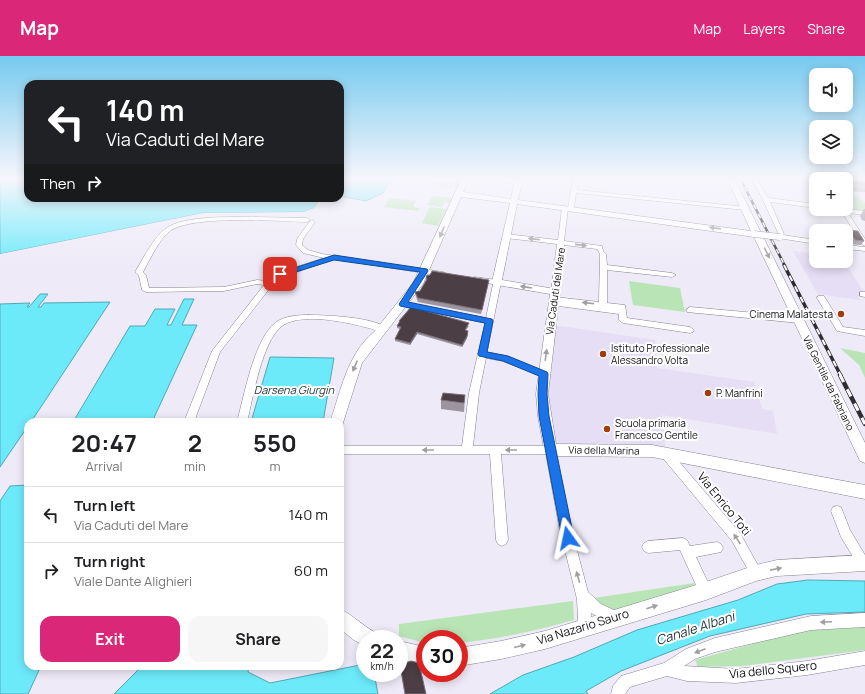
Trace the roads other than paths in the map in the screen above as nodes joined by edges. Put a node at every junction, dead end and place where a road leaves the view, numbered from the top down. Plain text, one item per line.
1 (453, 208) edge
2 (512, 208) edge
3 (568, 208) joint
4 (745, 208) edge
5 (769, 208) edge
6 (853, 211) edge
7 (865, 213) edge
8 (848, 216) edge
9 (754, 234) joint
10 (781, 235) junction
11 (506, 236) junction
12 (809, 241) edge
13 (562, 243) junction
14 (865, 244) edge
15 (853, 248) edge
16 (865, 249) edge
17 (334, 257) junction
18 (603, 267) junction
19 (424, 271) junction
20 (453, 275) edge
21 (672, 275) dead end
22 (468, 278) edge
23 (497, 282) junction
24 (269, 283) junction
25 (555, 298) junction
26 (822, 298) dead end
27 (403, 304) junction
28 (603, 304) junction
29 (690, 310) dead end
30 (623, 312) junction
31 (799, 320) junction
32 (489, 321) junction
33 (690, 330) dead end
34 (381, 332) junction
35 (865, 333) edge
36 (482, 354) junction
37 (544, 374) junction
38 (191, 418) edge
39 (243, 418) edge
40 (338, 418) edge
41 (467, 449) junction
42 (344, 450) edge
43 (495, 450) junction
44 (550, 450) junction
45 (666, 454) junction
46 (865, 457) edge
47 (865, 492) edge
48 (837, 511) dead end
49 (502, 540) dead end
50 (648, 547) dead end
51 (717, 548) dead end
52 (687, 552) junction
53 (864, 563) edge
54 (756, 573) junction
55 (706, 591) junction
56 (583, 596) junction
57 (614, 618) junction
58 (865, 620) edge
59 (344, 621) edge
60 (583, 629) junction
61 (356, 631) edge
62 (468, 656) edge
63 (865, 658) edge
64 (667, 669) junction
65 (618, 694) edge

1 -> 19 street
2 - 11 street
9 -> 3 street
3 - 13 street, Via Caduti del Mare
4 -> 31 street, Via Gentile da Fabriano
5 - 10 street
6 - 7 street
8 - 14 street
9 - 10 street, bridge
10 - 12 street
13 -> 11 street
11 - 23 street
13 -> 18 street
13 - 25 street, Via Caduti del Mare
15 - 16 street
17 - 19 street
17 - 24 street
17 - 24 street
18 - 21 street
18 - 28 street
19 - 20 street
19 - 27 street
22 - 23 street
25 -> 23 street
23 - 32 street
24 - 38 street
28 -> 25 street
25 - 30 street
37 -> 25 street, Via Caduti del Mare
26 - 35 street
27 - 32 street
27 - 34 street
28 - 30 street
29 - 31 street
30 - 33 street
31 - 46 street, Via Gentile da Fabriano
32 - 36 street
34 - 39 street
34 -> 40 street
36 - 37 street
36 - 41 street
37 - 44 street, Via Caduti del Mare
41 -> 42 street, Via della Marina
41 - 43 street, Via della Marina
44 -> 43 street, Via della Marina
43 - 49 street
44 - 45 street, Via della Marina
56 -> 44 street, Via Caduti del Mare
45 - 47 street, Via della Marina
54 -> 45 street, Via Enrico Toti
48 - 53 street, Via Nazario Sauro
50 - 52 street
51 - 52 street
52 - 55 street
54 -> 53 street, Via Nazario Sauro
54 - 55 street, Via Nazario Sauro
57 -> 55 street, Via Nazario Sauro
56 - 57 street, Via Caduti del Mare
56 - 60 street, Via Caduti del Mare
57 - 60 street, Via Nazario Sauro
58 -> 64 street
59 - 61 street
62 -> 60 street, Via Nazario Sauro
63 - 64 street, Via dello Squero
64 - 65 street

